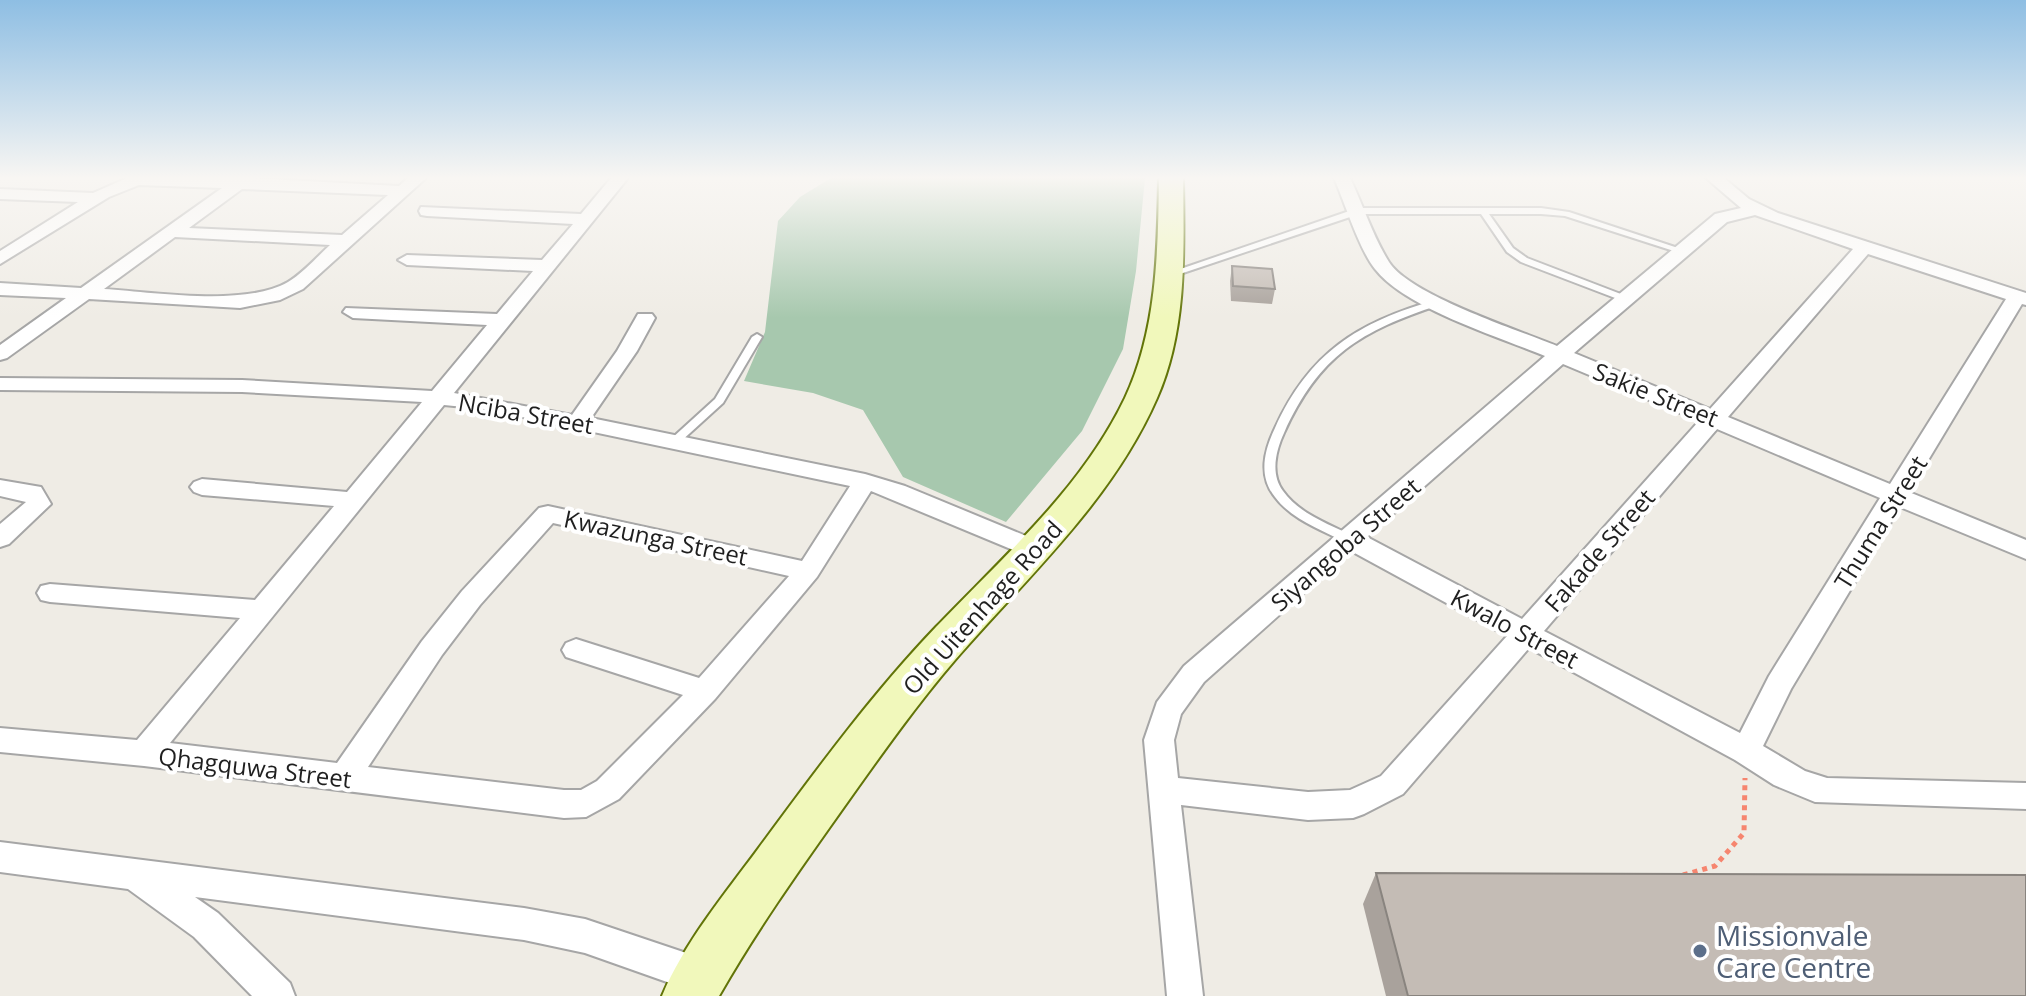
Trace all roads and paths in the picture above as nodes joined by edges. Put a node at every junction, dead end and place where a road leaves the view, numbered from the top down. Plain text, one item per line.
1 (55, 224) edge
2 (181, 224) edge
3 (366, 224) edge
4 (580, 224) edge
5 (1171, 224) edge
6 (1318, 224) edge
7 (1364, 224) edge
8 (1492, 224) edge
9 (1599, 224) edge
10 (1713, 224) edge
11 (1797, 224) edge
12 (170, 232) junction
13 (347, 241) junction
14 (1864, 248) junction
15 (1680, 250) junction
16 (0, 259) edge
17 (407, 260) dead end
18 (546, 266) junction
19 (1171, 274) junction
20 (0, 289) edge
21 (80, 295) junction
22 (1623, 298) junction
23 (2022, 298) edge
24 (1436, 303) junction
25 (353, 312) dead end
26 (645, 318) dead end
27 (502, 320) junction
28 (757, 337) dead end
29 (0, 354) edge
30 (1559, 355) junction
31 (0, 384) edge
32 (440, 397) junction
33 (1714, 418) junction
34 (578, 422) junction
35 (675, 441) junction
36 (865, 482) junction
37 (202, 487) dead end
38 (0, 488) edge
39 (1897, 496) junction
40 (353, 500) junction
41 (0, 538) edge
42 (1351, 540) junction
43 (1034, 549) junction
44 (2026, 550) edge
45 (808, 571) junction
46 (50, 593) dead end
47 (263, 610) junction
48 (1526, 634) junction
49 (576, 650) dead end
50 (705, 691) junction
51 (0, 740) edge
52 (1746, 751) junction
53 (144, 753) junction
54 (345, 777) junction
55 (1164, 790) junction
56 (2026, 796) edge
57 (0, 857) edge
58 (135, 874) junction
59 (1671, 878) edge
60 (695, 986) edge
61 (277, 996) edge
62 (1185, 996) edge

1 - 16 street
2 - 12 street
3 - 13 street
4 - 18 street, Qhagquwa Street
5 - 19 street, Old Uitenhage Road
6 - 19 lane
7 - 24 street, Sakie Street
8 - 22 lane
9 - 15 lane
10 - 15 street, Siyangoba Street
11 - 14 street
12 - 13 street
12 - 21 street
13 - 21 street
14 - 23 street
14 - 33 street, Fakade Street
15 - 22 street, Siyangoba Street
17 - 18 street
18 - 27 street, Qhagquwa Street
19 - 43 street, Old Uitenhage Road
20 - 21 street
21 - 29 street
22 - 30 street, Siyangoba Street
23 - 39 street, Thuma Street
24 - 30 street, Sakie Street
24 - 42 lane, Kwalo Street
25 - 27 street
26 - 34 street
27 - 32 street, Qhagquwa Street
28 - 35 lane
30 - 33 street, Sakie Street
30 - 42 street, Siyangoba Street
31 - 32 street, Nciba Street
32 - 34 street, Nciba Street
32 - 40 street, Qhagquwa Street
33 - 39 street, Sakie Street
33 - 48 street, Fakade Street
34 - 35 street, Nciba Street
35 - 36 street, Nciba Street
36 - 43 street, Nciba Street
36 - 45 street, Qhagquwa Street
37 - 40 street
38 - 41 street
39 - 44 street, Sakie Street
39 - 52 street, Thuma Street
40 - 47 street, Qhagquwa Street
42 - 48 street, Kwalo Street
42 - 55 street, Siyangoba Street
43 - 60 street, Old Uitenhage Road
45 - 50 street, Qhagquwa Street
45 - 54 street, Kwazunga Street
46 - 47 street
47 - 53 street, Qhagquwa Street
48 - 52 street, Kwalo Street
48 - 55 street, Fakade Street
49 - 50 street
50 - 54 street, Qhagquwa Street
51 - 53 street
52 - 56 street, Kwalo Street
52 - 59 path
53 - 54 street, Qhagquwa Street
55 - 62 street, Siyangoba Street
57 - 58 street
58 - 60 street
58 - 61 street

